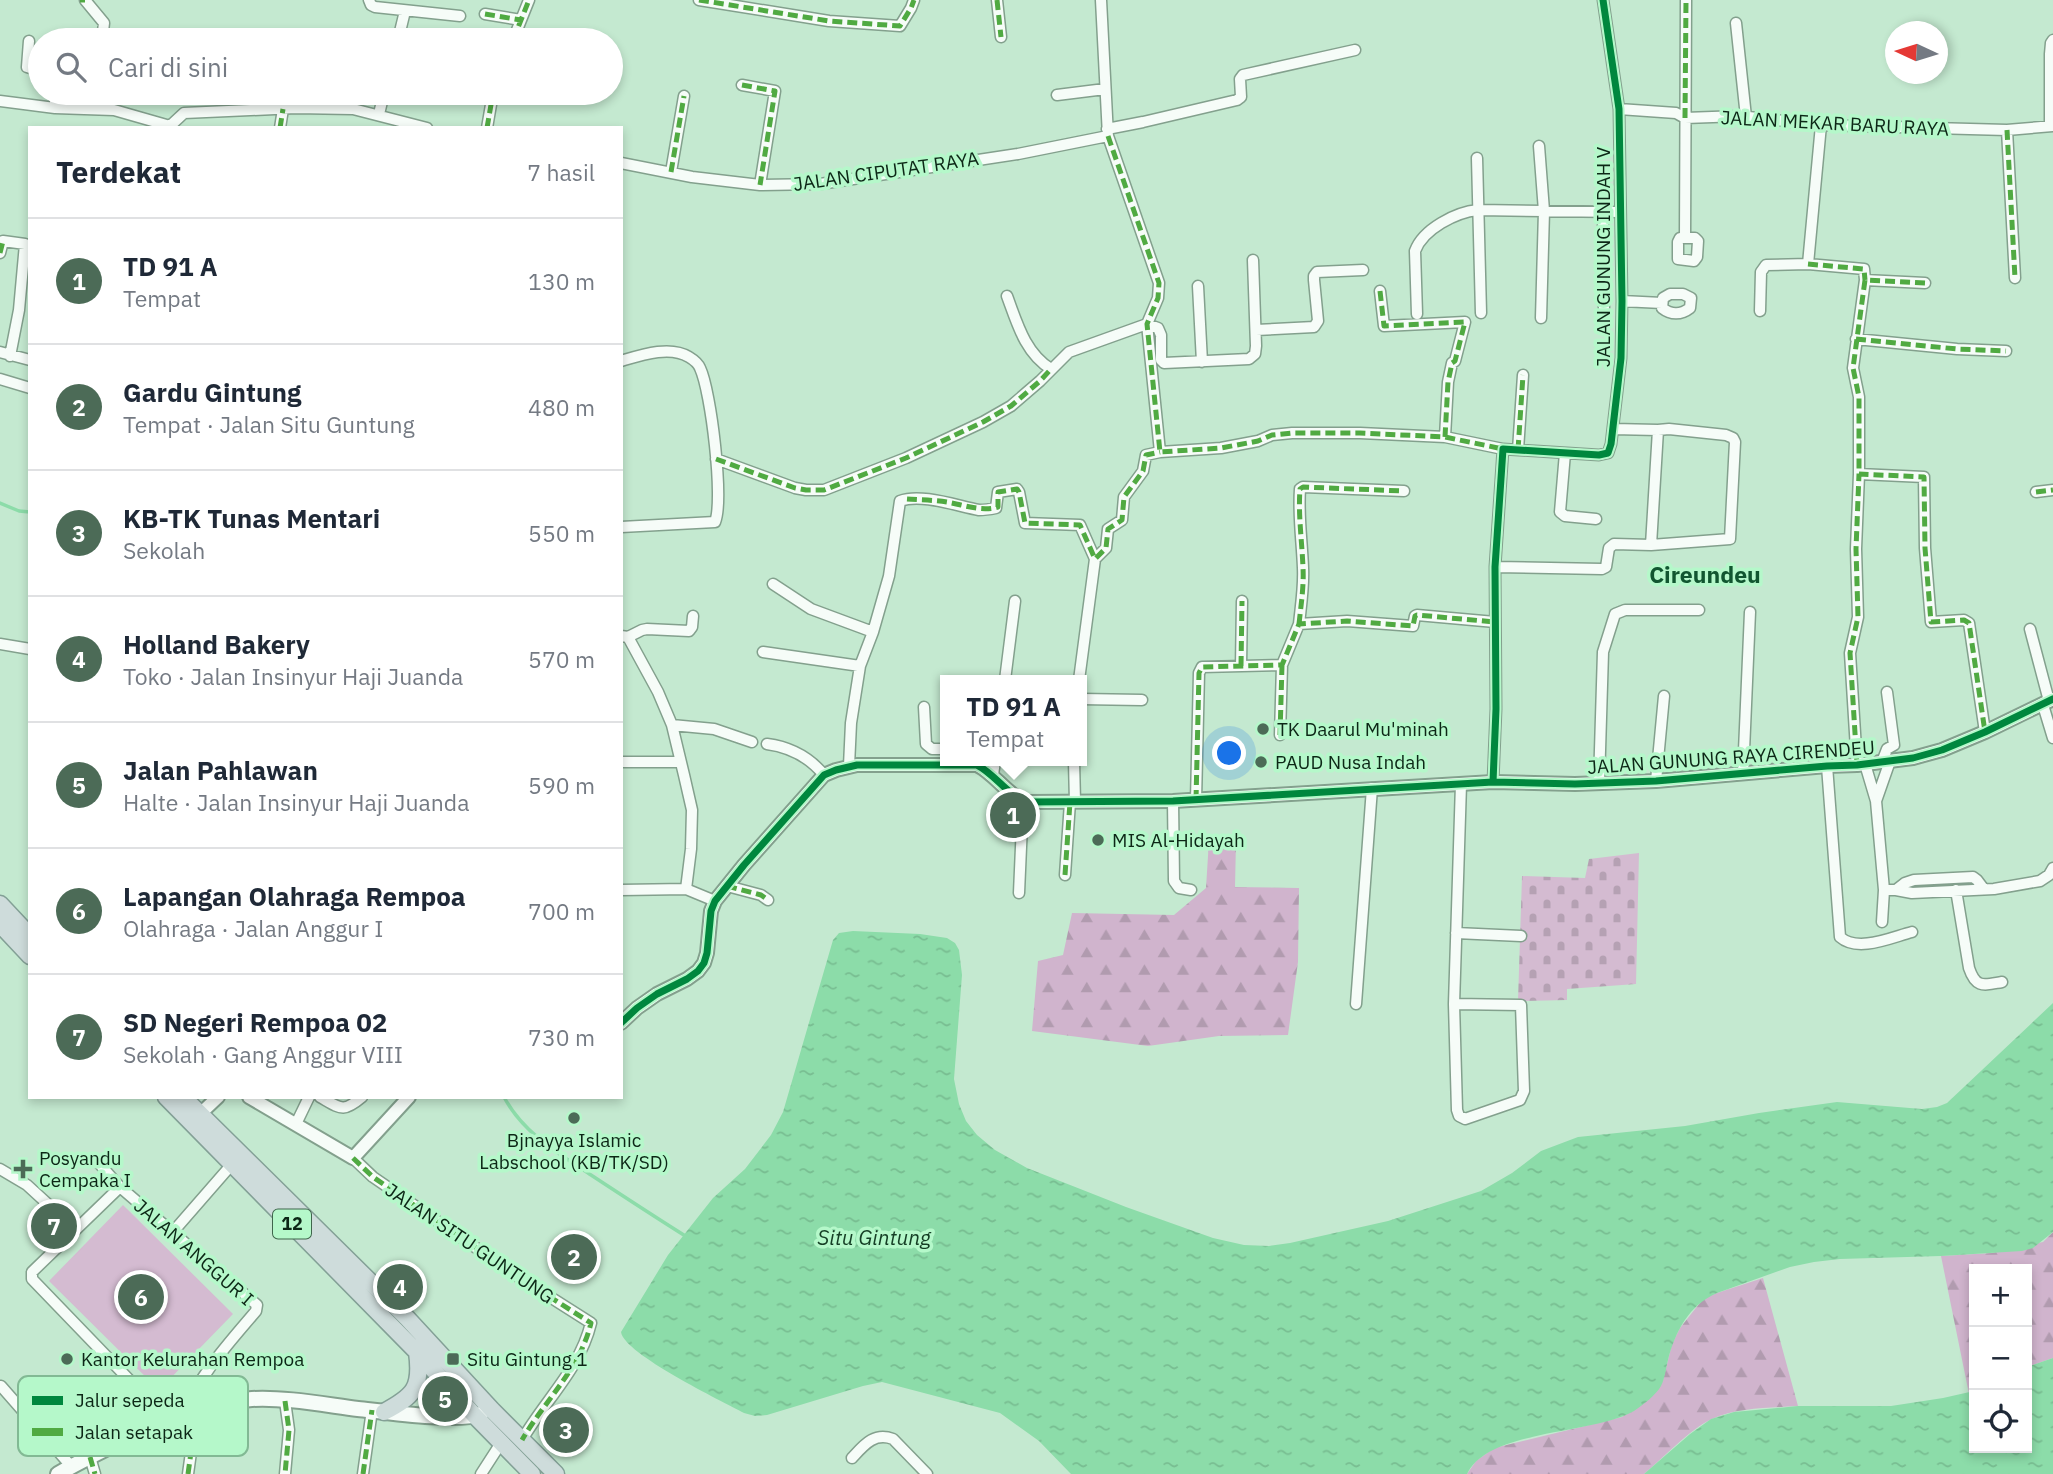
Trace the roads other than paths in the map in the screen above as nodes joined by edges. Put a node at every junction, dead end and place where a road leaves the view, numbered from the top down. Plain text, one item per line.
1 (83, 0) edge
2 (369, 0) edge
3 (529, 0) edge
4 (699, 0) edge
5 (914, 0) edge
6 (997, 0) edge
7 (1101, 0) edge
8 (1604, 0) edge
9 (1686, 0) edge
10 (405, 11) junction
11 (485, 14) dead end
12 (460, 16) dead end
13 (521, 20) junction
14 (1737, 23) dead end
15 (104, 28) edge
16 (401, 28) edge
17 (518, 28) edge
18 (1001, 37) dead end
19 (2053, 40) edge
20 (1356, 50) dead end
21 (743, 85) dead end
22 (1105, 89) junction
23 (1057, 95) dead end
24 (684, 96) dead end
25 (0, 101) edge
26 (28, 105) edge
27 (31, 105) edge
28 (98, 105) edge
29 (381, 105) edge
30 (492, 105) edge
31 (55, 108) joint
32 (98, 109) junction
33 (283, 109) junction
34 (1619, 109) junction
35 (379, 114) junction
36 (1746, 117) junction
37 (1685, 118) junction
38 (1821, 125) junction
39 (167, 126) edge
40 (171, 126) edge
41 (280, 126) edge
42 (419, 126) edge
43 (487, 126) edge
44 (2052, 126) edge
45 (2007, 130) junction
46 (1108, 132) junction
47 (1539, 146) dead end
48 (1477, 158) dead end
49 (623, 163) edge
50 (671, 172) junction
51 (760, 185) junction
52 (1478, 210) junction
53 (1544, 211) junction
54 (1603, 212) junction
55 (1620, 212) junction
56 (1685, 238) dead end
57 (0, 253) edge
58 (1253, 260) dead end
59 (1808, 264) junction
60 (1363, 270) dead end
61 (2015, 278) dead end
62 (1865, 279) junction
63 (1925, 283) dead end
64 (1198, 286) dead end
65 (1380, 291) dead end
66 (1007, 296) dead end
67 (1622, 301) junction
68 (1662, 303) dead end
69 (1604, 312) dead end
70 (1760, 312) dead end
71 (1481, 313) dead end
72 (1417, 314) dead end
73 (1541, 318) dead end
74 (1147, 324) junction
75 (1256, 330) junction
76 (1856, 339) junction
77 (2006, 351) dead end
78 (5, 354) edge
79 (28, 359) edge
80 (623, 361) edge
81 (1202, 362) junction
82 (1051, 369) junction
83 (1523, 375) dead end
84 (0, 379) edge
85 (28, 387) edge
86 (1613, 429) junction
87 (1658, 430) junction
88 (1445, 437) junction
89 (1503, 449) junction
90 (1518, 450) junction
91 (1160, 452) junction
92 (1565, 453) junction
93 (716, 462) junction
94 (1859, 474) junction
95 (2053, 490) edge
96 (1404, 491) dead end
97 (2036, 492) dead end
98 (1595, 519) dead end
99 (623, 527) edge
100 (1651, 545) junction
101 (1095, 559) junction
102 (1495, 567) junction
103 (773, 584) dead end
104 (1015, 601) dead end
105 (1242, 601) dead end
106 (1699, 610) dead end
107 (1750, 612) dead end
108 (693, 616) dead end
109 (1495, 622) junction
110 (1299, 624) junction
111 (2030, 629) dead end
112 (873, 632) junction
113 (625, 637) edge
114 (0, 644) edge
115 (28, 649) edge
116 (764, 652) dead end
117 (1282, 665) junction
118 (860, 666) junction
119 (1241, 666) junction
120 (1006, 675) edge
121 (1080, 675) edge
122 (1886, 692) dead end
123 (1664, 696) dead end
124 (1087, 699) edge
125 (1142, 700) dead end
126 (2048, 702) edge
127 (924, 707) dead end
128 (672, 725) junction
129 (1985, 732) junction
130 (1280, 735) dead end
131 (2053, 738) edge
132 (752, 742) dead end
133 (767, 744) dead end
134 (940, 749) edge
135 (1886, 761) junction
136 (623, 762) edge
137 (680, 762) junction
138 (940, 764) edge
139 (1861, 765) junction
140 (849, 766) junction
141 (978, 766) edge
142 (994, 766) edge
143 (1074, 766) edge
144 (1827, 766) junction
145 (1743, 774) junction
146 (824, 775) junction
147 (993, 775) junction
148 (1493, 782) junction
149 (1656, 782) junction
150 (1599, 783) junction
151 (1461, 784) junction
152 (1372, 789) junction
153 (1196, 800) junction
154 (1023, 801) junction
155 (1173, 801) junction
156 (1876, 801) junction
157 (1072, 802) junction
158 (2053, 868) edge
159 (1065, 874) dead end
160 (727, 886) junction
161 (1983, 888) junction
162 (686, 889) junction
163 (623, 890) edge
164 (1191, 890) dead end
165 (1884, 890) junction
166 (1896, 890) junction
167 (1956, 890) junction
168 (1019, 893) dead end
169 (768, 900) dead end
170 (715, 901) junction
171 (0, 904) edge
172 (1882, 922) dead end
173 (0, 924) edge
174 (1912, 932) dead end
175 (1456, 933) junction
176 (28, 934) edge
177 (1521, 936) dead end
178 (28, 954) edge
179 (2002, 982) dead end
180 (1454, 1003) junction
181 (1356, 1004) dead end
182 (623, 1021) edge
183 (168, 1099) edge
184 (185, 1099) edge
185 (216, 1099) edge
186 (253, 1099) edge
187 (308, 1099) edge
188 (323, 1099) edge
189 (360, 1099) edge
190 (408, 1099) edge
191 (200, 1114) junction
192 (296, 1124) junction
193 (353, 1158) junction
194 (96, 1160) dead end
195 (233, 1163) junction
196 (0, 1169) edge
197 (120, 1187) junction
198 (75, 1229) junction
199 (172, 1233) junction
200 (417, 1352) junction
201 (126, 1376) edge
202 (204, 1376) edge
203 (1, 1386) edge
204 (248, 1400) edge
205 (285, 1401) junction
206 (18, 1406) edge
207 (492, 1410) junction
208 (378, 1411) junction
209 (475, 1416) junction
210 (522, 1440) junction
211 (501, 1443) junction
212 (189, 1456) edge
213 (90, 1457) joint
214 (852, 1458) dead end
215 (65, 1470) edge
216 (94, 1474) edge
217 (188, 1474) edge
218 (285, 1474) edge
219 (363, 1474) edge
220 (481, 1474) edge
221 (532, 1474) edge
222 (556, 1474) edge
223 (927, 1474) edge

1 - 15 street
2 - 10 street
3 - 13 street
4 - 5 street
6 - 18 street
7 - 22 street
8 - 34 street, JALAN GUNUNG INDAH V
9 - 37 street
10 - 12 street
10 - 16 street
11 - 13 street
13 - 17 street
14 - 36 street
19 - 44 street
20 - 46 street, JALAN CIPUTAT RAYA
21 - 51 street
22 - 23 street
22 - 46 street
24 - 50 street
25 - 26 street
27 - 31 street
28 - 32 street
29 - 35 street
30 - 43 street
31 - 32 street
32 - 39 street
33 - 35 street
33 - 40 street
33 - 41 street
34 - 37 street, JALAN MEKAR BARU RAYA
34 - 55 street, JALAN GUNUNG INDAH V
35 - 42 street
36 - 37 street, JALAN MEKAR BARU RAYA
36 - 38 street, JALAN MEKAR BARU RAYA
37 - 56 street
38 - 45 street, JALAN MEKAR BARU RAYA
38 - 59 street
44 - 45 street, JALAN MEKAR BARU RAYA
45 - 61 street
46 - 51 street, JALAN CIPUTAT RAYA
46 - 74 street
47 - 53 street
48 - 52 street
49 - 50 street, JALAN CIPUTAT RAYA
50 - 51 street, JALAN CIPUTAT RAYA
52 - 53 street
52 - 71 street
52 - 72 street
53 - 54 street
53 - 73 street
54 - 55 street
54 - 69 street
55 - 67 street, JALAN GUNUNG INDAH V
57 - 78 street
58 - 75 street
59 - 62 street
59 - 70 street
60 - 75 street
62 - 63 street
62 - 76 street
64 - 81 street
65 - 88 street
66 - 82 street
67 - 68 street
67 - 86 street, JALAN GUNUNG INDAH V
74 - 81 street
74 - 82 street
74 - 91 street
75 - 81 street
76 - 77 street
76 - 94 street
78 - 79 street
80 - 93 street
82 - 93 street
83 - 90 street
84 - 85 street
86 - 87 street
86 - 92 street, JALAN GUNUNG INDAH V
87 - 100 street
87 - 100 street
88 - 89 street, JALAN GUNUNG INDAH V
88 - 91 street, JALAN GUNUNG INDAH V
89 - 90 street, JALAN GUNUNG INDAH V
89 - 102 street
90 - 92 street, JALAN GUNUNG INDAH V
91 - 101 street
92 - 98 street
93 - 99 street
94 - 129 street
94 - 139 street
95 - 97 street
96 - 110 street
100 - 102 street
101 - 112 street
101 - 121 street
102 - 109 street
103 - 112 street
104 - 120 street
105 - 119 street
106 - 150 street
107 - 145 street
108 - 113 street
109 - 110 street
109 - 148 street
110 - 117 street
111 - 126 street
112 - 118 street
113 - 128 street
114 - 115 street
116 - 118 street
117 - 119 street
117 - 130 street
118 - 140 street
119 - 153 street
122 - 135 street
123 - 149 street
124 - 125 street
126 - 129 street, JALAN GUNUNG RAYA CIRENDEU
126 - 131 street
127 - 134 street
128 - 132 street
128 - 137 street
129 - 135 street, JALAN GUNUNG RAYA CIRENDEU
133 - 146 street
135 - 139 street, JALAN GUNUNG RAYA CIRENDEU
135 - 156 street
136 - 137 street
137 - 162 street
138 - 140 street
139 - 144 street, JALAN GUNUNG RAYA CIRENDEU
139 - 156 street
140 - 146 street
141 - 147 street
142 - 147 street
143 - 157 street
144 - 145 street, JALAN GUNUNG RAYA CIRENDEU
144 - 174 street
145 - 149 street, JALAN GUNUNG RAYA CIRENDEU
146 - 160 street
147 - 154 street
148 - 150 street, JALAN GUNUNG RAYA CIRENDEU
148 - 151 street, JALAN GUNUNG RAYA CIRENDEU
149 - 150 street, JALAN GUNUNG RAYA CIRENDEU
151 - 152 street, JALAN GUNUNG RAYA CIRENDEU
151 - 175 street
152 - 153 street, JALAN GUNUNG RAYA CIRENDEU
152 - 181 street
153 - 155 street, JALAN GUNUNG RAYA CIRENDEU
154 - 157 street, JALAN GUNUNG RAYA CIRENDEU
154 - 168 street
155 - 157 street, JALAN GUNUNG RAYA CIRENDEU
155 - 164 street
156 - 165 street
157 - 159 street
158 - 161 street
160 - 169 street
160 - 170 street
161 - 166 street
161 - 167 street
162 - 163 street
162 - 170 street
165 - 166 street
165 - 172 street
166 - 167 street
167 - 179 street
170 - 182 street
171 - 176 highway
173 - 178 highway
175 - 177 street
175 - 180 street
180 - 180 street
183 - 195 highway, 12
184 - 191 highway, 12
185 - 191 street
186 - 192 street
187 - 192 street
188 - 189 street
190 - 193 street
191 - 207 highway, 12
192 - 193 street
193 - 210 street, JALAN SITU GUNTUNG
194 - 197 street
195 - 199 street
195 - 200 highway, 12
196 - 198 street
197 - 198 street, JALAN ANGGUR I
197 - 199 street, JALAN ANGGUR I
198 - 201 street, JALAN ANGGUR I
199 - 202 street, JALAN ANGGUR I
200 - 208 highway
200 - 209 highway, 12
203 - 206 street
204 - 205 main road
205 - 208 main road
205 - 218 street
207 - 209 main road
207 - 210 highway, 12
208 - 209 main road
208 - 219 street
209 - 211 highway, 12
210 - 222 highway, 12
211 - 220 street
211 - 221 highway, 12
212 - 217 street
213 - 215 main road
213 - 216 street
214 - 223 street

